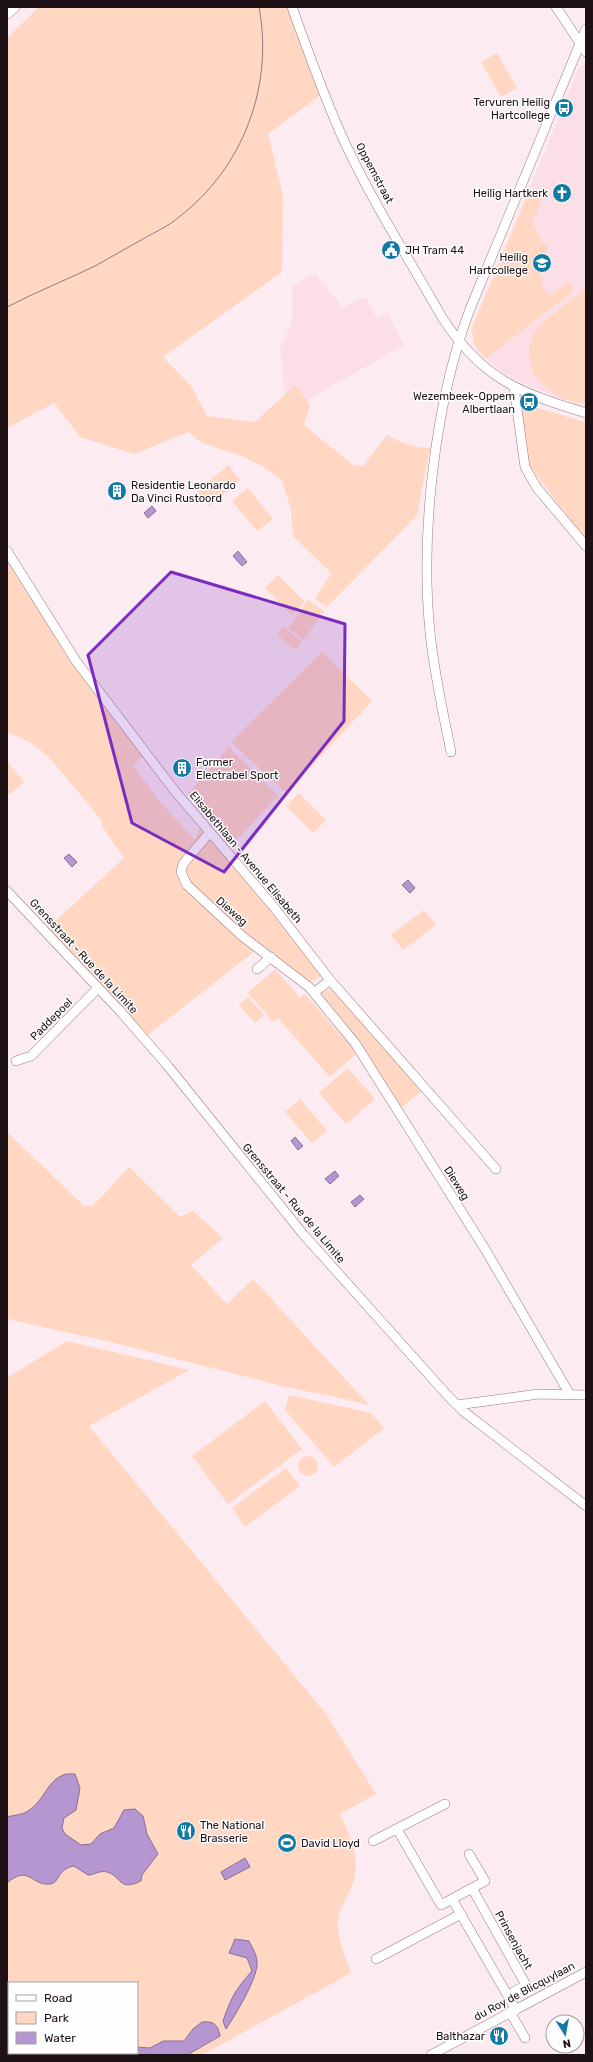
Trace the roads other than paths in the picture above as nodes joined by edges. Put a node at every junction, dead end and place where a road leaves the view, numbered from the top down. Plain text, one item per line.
1 (14, 7) edge
2 (292, 7) edge
3 (556, 7) edge
4 (7, 13) edge
5 (586, 29) edge
6 (580, 43) junction
7 (586, 52) edge
8 (458, 341) junction
9 (514, 387) junction
10 (586, 413) edge
11 (586, 546) edge
12 (7, 551) edge
13 (451, 752) dead end
14 (210, 832) junction
15 (7, 891) edge
16 (271, 957) junction
17 (257, 969) dead end
18 (330, 980) junction
19 (98, 988) junction
20 (315, 992) junction
21 (16, 1061) dead end
22 (496, 1169) dead end
23 (569, 1393) junction
24 (586, 1395) edge
25 (457, 1405) junction
26 (586, 1506) edge
27 (445, 1804) dead end
28 (397, 1829) junction
29 (374, 1841) dead end
30 (469, 1854) dead end
31 (472, 1888) junction
32 (452, 1899) junction
33 (461, 1914) junction
34 (376, 1959) dead end
35 (586, 1972) edge
36 (508, 1995) junction
37 (513, 2011) junction
38 (524, 2038) dead end
39 (431, 2055) edge

1 - 4 main road
2 - 8 street, Oppemstraat
3 - 6 street
5 - 6 street
6 - 7 street
6 - 8 street
8 - 9 street, Oppemstraat
8 - 13 street
9 - 10 street, Oppemstraat
9 - 11 street
12 - 14 street, Elisabethlaan - Avenue Elisabeth
14 - 16 street, Dieweg
14 - 18 street, Elisabethlaan - Avenue Elisabeth
15 - 19 street, Grensstraat - Rue de la Limite
16 - 17 street
16 - 20 street, Dieweg
18 - 20 street
18 - 22 street, Elisabethlaan - Avenue Elisabeth
19 - 21 street, Paddepoel
19 - 25 street, Grensstraat - Rue de la Limite
20 - 23 street, Dieweg
23 - 24 street
23 - 25 street
25 - 26 street, Grensstraat - Rue de la Limite
27 - 28 street
28 - 29 street
28 - 32 street
30 - 31 street
31 - 32 street
31 - 36 street, Prinsenjacht
32 - 33 street
33 - 34 street
33 - 36 street
35 - 37 street, du Roy de Blicquylaan
36 - 37 street
37 - 38 street
37 - 39 street, du Roy de Blicquylaan

